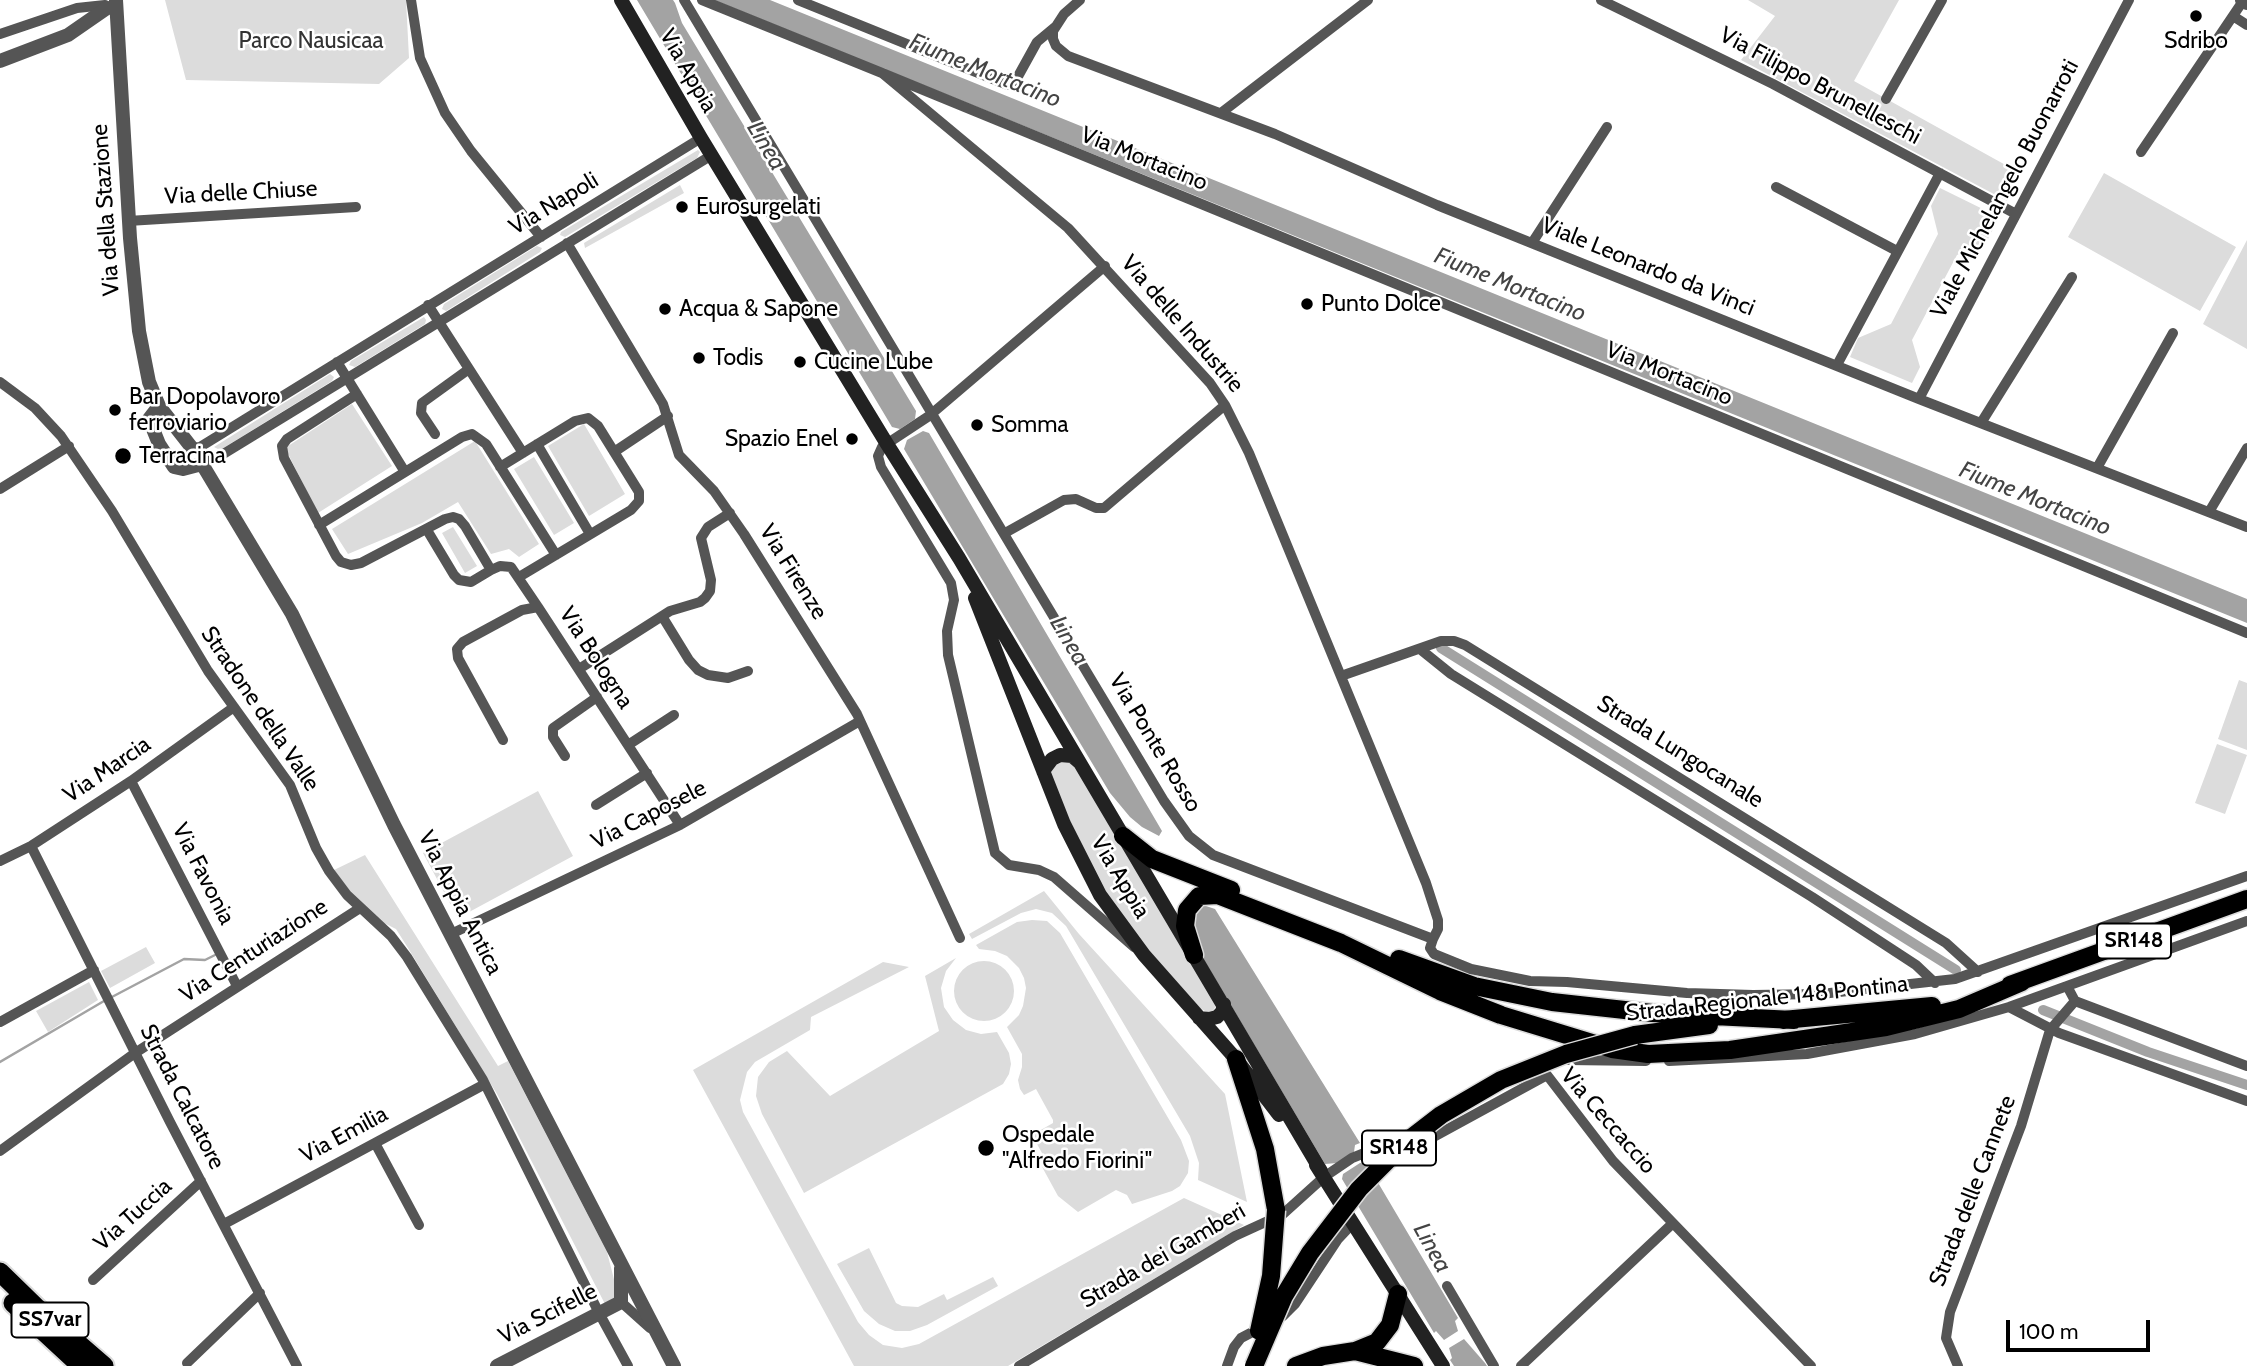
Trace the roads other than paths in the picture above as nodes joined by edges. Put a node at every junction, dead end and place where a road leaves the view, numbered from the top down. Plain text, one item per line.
1 (411, 0) edge
2 (621, 0) edge
3 (684, 0) edge
4 (702, 0) edge
5 (798, 0) edge
6 (1080, 0) edge
7 (1368, 0) edge
8 (1601, 0) edge
9 (1942, 0) edge
10 (2129, 0) edge
11 (2244, 1) edge
12 (113, 3) edge
13 (2233, 16) junction
14 (2247, 25) edge
15 (1055, 27) junction
16 (0, 34) edge
17 (2, 56) edge
18 (881, 73) junction
19 (1886, 99) dead end
20 (1221, 113) junction
21 (1607, 127) dead end
22 (701, 138) junction
23 (2141, 152) dead end
24 (712, 155) junction
25 (1940, 173) junction
26 (1776, 187) dead end
27 (356, 207) dead end
28 (2016, 214) junction
29 (128, 221) junction
30 (544, 235) junction
31 (1532, 243) junction
32 (562, 246) junction
33 (1897, 251) junction
34 (1104, 266) junction
35 (2071, 277) dead end
36 (428, 304) junction
37 (439, 322) junction
38 (2173, 333) dead end
39 (337, 362) junction
40 (1837, 365) junction
41 (469, 369) junction
42 (347, 378) junction
43 (0, 382) edge
44 (357, 394) junction
45 (1919, 398) junction
46 (1225, 405) junction
47 (159, 406) junction
48 (930, 414) junction
49 (668, 416) junction
50 (1981, 423) junction
51 (435, 434) dead end
52 (889, 442) junction
53 (537, 444) junction
54 (69, 446) junction
55 (2247, 447) edge
56 (192, 448) joint
57 (614, 452) junction
58 (523, 453) junction
59 (202, 464) junction
60 (500, 467) junction
61 (2097, 468) junction
62 (405, 472) junction
63 (0, 489) edge
64 (2209, 512) junction
65 (730, 513) junction
66 (319, 525) junction
67 (2247, 527) edge
68 (427, 530) junction
69 (1005, 533) junction
70 (590, 534) junction
71 (555, 555) junction
72 (959, 558) junction
73 (491, 570) junction
74 (519, 577) junction
75 (538, 607) junction
76 (662, 616) junction
77 (2247, 633) edge
78 (1420, 649) junction
79 (579, 669) junction
80 (748, 671) dead end
81 (1341, 676) junction
82 (597, 697) junction
83 (234, 707) junction
84 (674, 715) dead end
85 (860, 721) junction
86 (503, 740) dead end
87 (628, 745) junction
88 (565, 756) dead end
89 (1080, 763) junction
90 (1043, 771) junction
91 (647, 774) junction
92 (131, 781) junction
93 (596, 805) dead end
94 (680, 825) junction
95 (1123, 836) junction
96 (31, 846) junction
97 (0, 861) edge
98 (2247, 876) edge
99 (1100, 895) junction
100 (2247, 899) edge
101 (1081, 903) junction
102 (360, 908) junction
103 (2247, 920) edge
104 (451, 934) junction
105 (960, 938) dead end
106 (1432, 945) junction
107 (1194, 954) junction
108 (1144, 955) junction
109 (94, 970) junction
110 (1978, 972) junction
111 (2022, 982) junction
112 (1935, 983) junction
113 (237, 986) junction
114 (2067, 986) junction
115 (2075, 1001) junction
116 (1224, 1004) junction
117 (2009, 1007) junction
118 (1199, 1018) junction
119 (1794, 1020) junction
120 (0, 1022) edge
121 (2050, 1030) junction
122 (135, 1053) junction
123 (1236, 1059) junction
124 (2247, 1066) edge
125 (1547, 1075) junction
126 (485, 1084) junction
127 (2247, 1101) edge
128 (375, 1143) junction
129 (0, 1151) edge
130 (1326, 1173) junction
131 (201, 1181) junction
132 (223, 1223) junction
133 (1353, 1223) junction
134 (1672, 1224) junction
135 (419, 1225) dead end
136 (620, 1262) junction
137 (0, 1272) edge
138 (93, 1280) dead end
139 (1447, 1286) dead end
140 (0, 1290) edge
141 (260, 1293) junction
142 (1398, 1294) junction
143 (621, 1302) junction
144 (599, 1312) junction
145 (665, 1349) junction
146 (1355, 1351) junction
147 (187, 1363) dead end
148 (81, 1366) edge
149 (104, 1366) edge
150 (297, 1366) edge
151 (497, 1366) edge
152 (628, 1366) edge
153 (674, 1366) edge
154 (1019, 1366) edge
155 (1227, 1366) edge
156 (1252, 1366) edge
157 (1296, 1366) edge
158 (1414, 1366) edge
159 (1443, 1366) edge
160 (1494, 1366) edge
161 (1521, 1366) edge
162 (1811, 1366) edge
163 (1958, 1366) edge

1 - 30 street, Via Firenze
2 - 22 main road, Via Appia
3 - 48 street, Via Ponte Rosso
4 - 18 street, Via delle Industrie
5 - 15 street
6 - 15 street
7 - 20 street
8 - 25 street, Via Filippo Brunelleschi
9 - 19 street
10 - 28 street, Viale Michelangelo Buonarroti
11 - 13 street
12 - 16 street
12 - 17 street
12 - 29 street, Via della Stazione
13 - 14 street
13 - 23 street
15 - 20 street, Viale Leonardo da Vinci
18 - 34 street, Via delle Industrie
18 - 77 street, Via Mortacino
20 - 31 street, Viale Leonardo da Vinci
21 - 31 street
22 - 24 main road, Via Appia
22 - 30 street, Via Napoli
24 - 32 street, Via Napoli
24 - 52 main road, Via Appia
25 - 28 street, Via Filippo Brunelleschi
25 - 33 street
26 - 33 street
27 - 29 street, Via delle Chiuse
28 - 45 street, Viale Michelangelo Buonarroti
29 - 47 street, Via della Stazione
30 - 32 street, Via Firenze
30 - 36 street, Via Napoli
31 - 40 street, Viale Leonardo da Vinci
32 - 37 street, Via Napoli
32 - 49 street, Via Firenze
33 - 40 street
34 - 46 street, Via delle Industrie
34 - 48 street
35 - 50 street
36 - 37 street
36 - 39 street, Via Napoli
37 - 41 street
37 - 42 street, Via Napoli
38 - 61 street
39 - 42 street
39 - 56 street, Via Napoli
40 - 45 street, Viale Leonardo da Vinci
41 - 51 street
41 - 58 street
42 - 44 street
42 - 59 street, Via Napoli
43 - 54 street, Stradone della Valle
44 - 62 street
44 - 66 street
45 - 50 street, Viale Leonardo da Vinci
46 - 69 street
46 - 81 street, Via delle Industrie
47 - 56 street
47 - 59 street
48 - 52 street
48 - 69 street, Via Ponte Rosso
49 - 57 street
49 - 65 street, Via Firenze
50 - 61 street, Viale Leonardo da Vinci
52 - 72 main road, Via Appia
52 - 101 street
53 - 57 street
53 - 58 street
53 - 70 street
54 - 63 street
54 - 83 street, Stradone della Valle
55 - 64 street
57 - 70 street
58 - 60 street
59 - 104 street, Via Appia Antica
60 - 62 street
60 - 71 street
61 - 64 street, Viale Leonardo da Vinci
62 - 66 street
64 - 67 street, Viale Leonardo da Vinci
65 - 76 street
65 - 85 street, Via Firenze
66 - 68 street
68 - 73 street
68 - 73 street
69 - 106 street, Via Ponte Rosso
70 - 71 street
71 - 74 street
72 - 89 main road, Via Appia
72 - 90 main road, Via Appia
73 - 74 street
74 - 75 street
75 - 79 street, Via Bologna
75 - 86 street, Via Bologna
76 - 79 street
76 - 80 street
78 - 81 street, Strada Lungocanale
78 - 110 street, Strada Lungocanale
78 - 112 street
79 - 82 street, Via Bologna
81 - 106 street, Via delle Industrie
82 - 87 street, Via Bologna
82 - 88 street
83 - 92 street, Via Marcia
83 - 102 street, Stradone della Valle
84 - 87 street
85 - 94 street, Via Caposele
85 - 105 street, Via Firenze
87 - 91 street, Via Bologna
89 - 90 main road
89 - 95 main road, Via Appia
90 - 99 main road, Via Appia
91 - 93 street
91 - 94 street, Via Bologna
92 - 96 street, Via Marcia
92 - 113 street, Via Favonia
94 - 104 street, Via Caposele
95 - 107 main road, Via Appia
95 - 119 main road
96 - 97 street, Via Marcia
96 - 109 street, Strada Calcatore
98 - 110 street, Via Ponte Rosso
99 - 101 street
99 - 108 main road, Via Appia
100 - 111 main road, Strada Regionale 148 Pontina / SR148
101 - 108 street
102 - 113 street, Via Centuriazione
102 - 126 street, Stradone della Valle
103 - 114 street
104 - 136 street, Via Appia Antica
106 - 112 street, Via Ponte Rosso
107 - 111 main road
107 - 116 main road, Via Appia
108 - 118 main road, Via Appia
109 - 120 street
109 - 122 street, Strada Calcatore
110 - 112 street, Via Ponte Rosso
111 - 119 main road, Strada Regionale 148 Pontina / SR148
113 - 122 street, Via Centuriazione
114 - 115 street
114 - 117 street
115 - 121 street
115 - 124 street
116 - 118 main road
116 - 130 main road, Via Appia
117 - 121 street
117 - 125 street
118 - 123 main road, Via Appia
119 - 156 main road, Strada Regionale 148 Pontina / SR148, bridge
121 - 127 street
121 - 163 street, Strada delle Cannete
122 - 129 street, Via Centuriazione
122 - 131 street, Strada Calcatore
123 - 130 main road, Via Appia
123 - 156 main road, SR148, bridge
125 - 130 street, Via Ceccaccio
125 - 134 street, Via Ceccaccio
126 - 128 street, Via Emilia
126 - 144 street, Stradone della Valle
128 - 132 street, Via Emilia
128 - 135 street
130 - 133 main road, Via Appia
130 - 154 street, Strada dei Gamberi
131 - 132 street, Strada Calcatore
131 - 138 street, Via Tuccia
132 - 141 street, Strada Calcatore
133 - 142 main road, Via Appia
133 - 155 street
134 - 161 street
134 - 162 street, Via Ceccaccio
136 - 143 street, Via Scifelle
136 - 145 street, Via Appia Antica
137 - 149 highway, SS7var
139 - 160 street
140 - 148 highway, SS7var
141 - 147 street
141 - 150 street, Strada Calcatore
142 - 146 main road
142 - 159 main road, Via Appia
143 - 144 street, Via Scifelle
143 - 145 street
144 - 151 street, Via Scifelle
144 - 152 street, Stradone della Valle
145 - 153 street, Via Appia Antica
146 - 157 main road
146 - 158 main road

